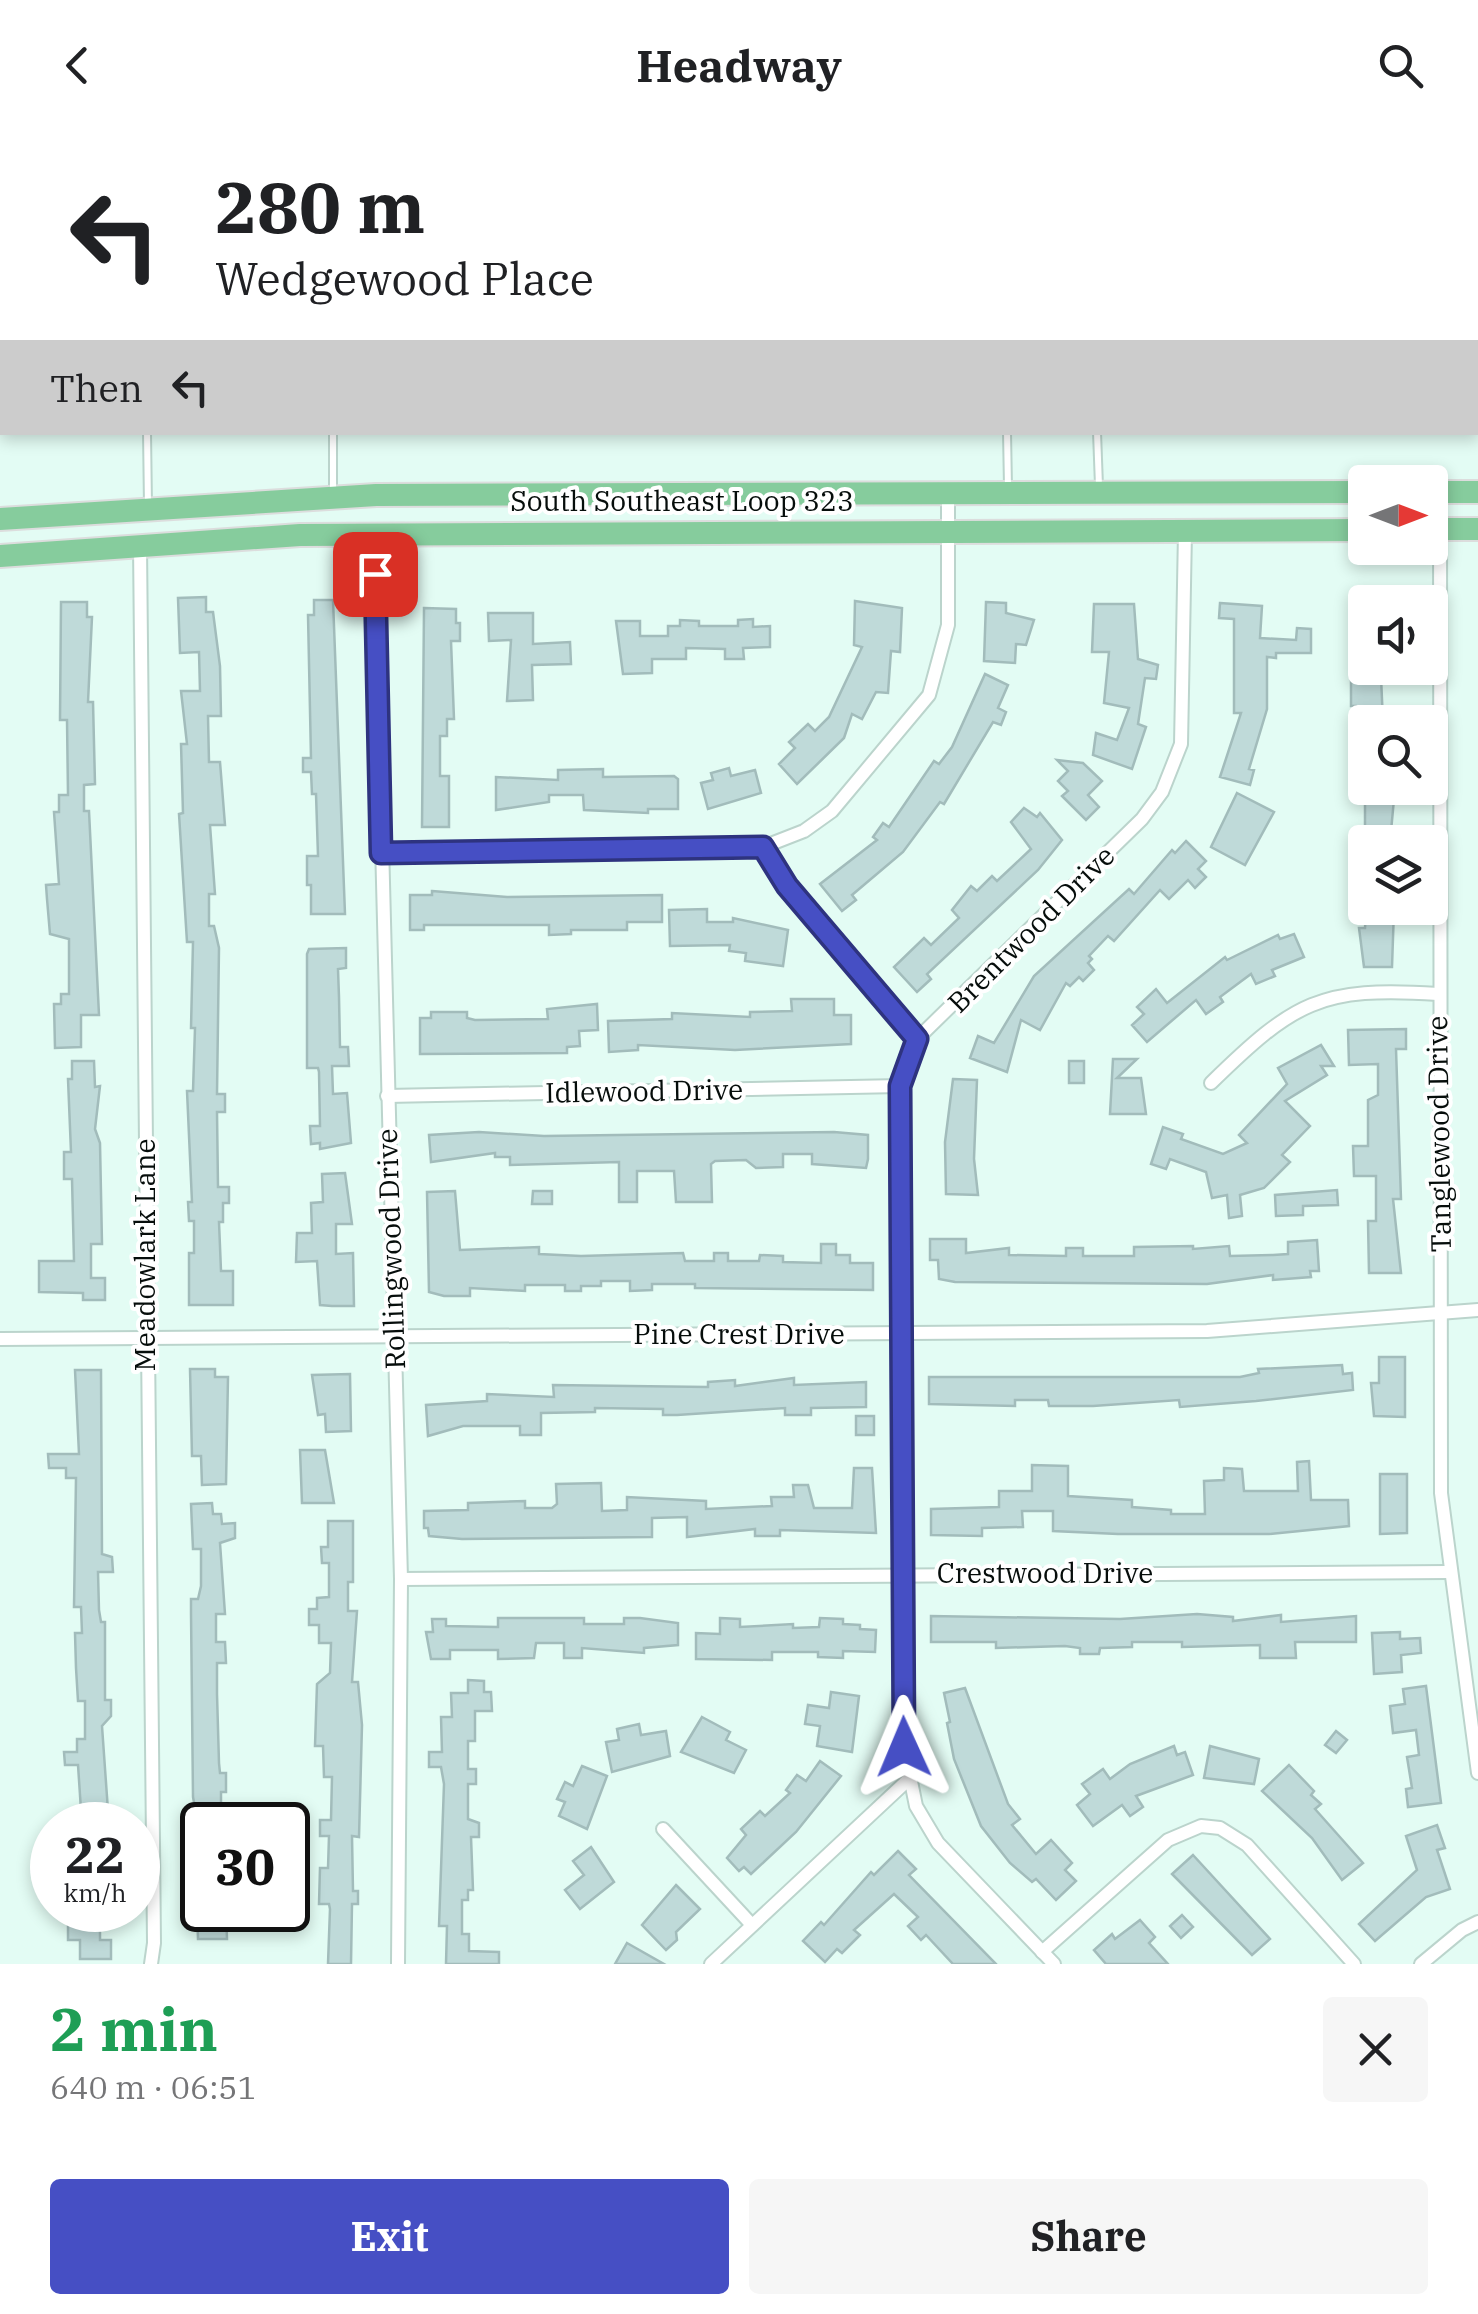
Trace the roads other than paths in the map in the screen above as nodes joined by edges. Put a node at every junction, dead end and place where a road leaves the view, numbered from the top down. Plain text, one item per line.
1 (147, 435) edge
2 (332, 435) edge
3 (1007, 435) edge
4 (1097, 435) edge
5 (1099, 492) junction
6 (1348, 492) edge
7 (1448, 492) edge
8 (1478, 492) edge
9 (948, 493) junction
10 (1008, 493) junction
11 (334, 496) junction
12 (148, 507) junction
13 (0, 519) edge
14 (1448, 529) edge
15 (1478, 529) edge
16 (949, 530) junction
17 (1348, 530) edge
18 (1185, 532) junction
19 (374, 534) junction
20 (140, 545) junction
21 (0, 556) edge
22 (1435, 565) edge
23 (763, 847) junction
24 (381, 853) junction
25 (1438, 994) junction
26 (917, 1039) junction
27 (1211, 1082) dead end
28 (900, 1086) junction
29 (386, 1096) junction
30 (1478, 1310) edge
31 (1442, 1311) junction
32 (901, 1333) junction
33 (393, 1336) junction
34 (146, 1338) junction
35 (0, 1339) edge
36 (1448, 1572) junction
37 (904, 1574) junction
38 (401, 1580) junction
39 (1478, 1773) edge
40 (910, 1778) junction
41 (663, 1829) dead end
42 (1478, 1922) edge
43 (752, 1924) junction
44 (1042, 1952) junction
45 (151, 1964) edge
46 (398, 1964) edge
47 (711, 1964) edge
48 (1054, 1964) edge
49 (1354, 1964) edge
50 (1421, 1964) edge

1 - 12 lane
2 - 11 lane
3 - 10 lane
4 - 5 lane
5 - 6 highway, South Southeast Loop 323
5 - 10 highway, South Southeast Loop 323
7 - 8 highway
9 - 10 highway, South Southeast Loop 323
9 - 11 highway, South Southeast Loop 323
9 - 16 street
11 - 12 highway, South Southeast Loop 323
12 - 13 highway, South Southeast Loop 323
14 - 15 highway
16 - 18 highway, South Southeast Loop 323
16 - 19 highway, South Southeast Loop 323
16 - 23 street
17 - 18 highway, South Southeast Loop 323
18 - 26 street, Brentwood Drive
19 - 20 highway, South Southeast Loop 323
19 - 24 street, Rollingwood Drive
20 - 21 highway, South Southeast Loop 323
20 - 34 street, Meadowlark Lane
22 - 25 street, Tanglewood Drive
23 - 24 street
23 - 26 street
24 - 29 street, Rollingwood Drive
25 - 27 street
25 - 31 street, Tanglewood Drive
26 - 28 street, Brentwood Drive
28 - 29 street, Idlewood Drive
28 - 32 street, Brentwood Drive
29 - 33 street, Rollingwood Drive
30 - 31 street, Pine Crest Drive
31 - 32 street, Pine Crest Drive
31 - 36 street, Tanglewood Drive
32 - 33 street, Pine Crest Drive
32 - 37 street, Brentwood Drive
33 - 34 street, Pine Crest Drive
33 - 38 street, Rollingwood Drive
34 - 35 street, Pine Crest Drive
34 - 45 street, Meadowlark Lane
36 - 37 street, Crestwood Drive
36 - 39 street, Tanglewood Drive
37 - 38 street, Crestwood Drive
37 - 40 street, Brentwood Drive
38 - 46 street, Rollingwood Drive
40 - 43 street
40 - 44 street, Brentwood Drive
41 - 43 street
42 - 50 street
43 - 47 street
44 - 48 street, Brentwood Drive
44 - 49 street

